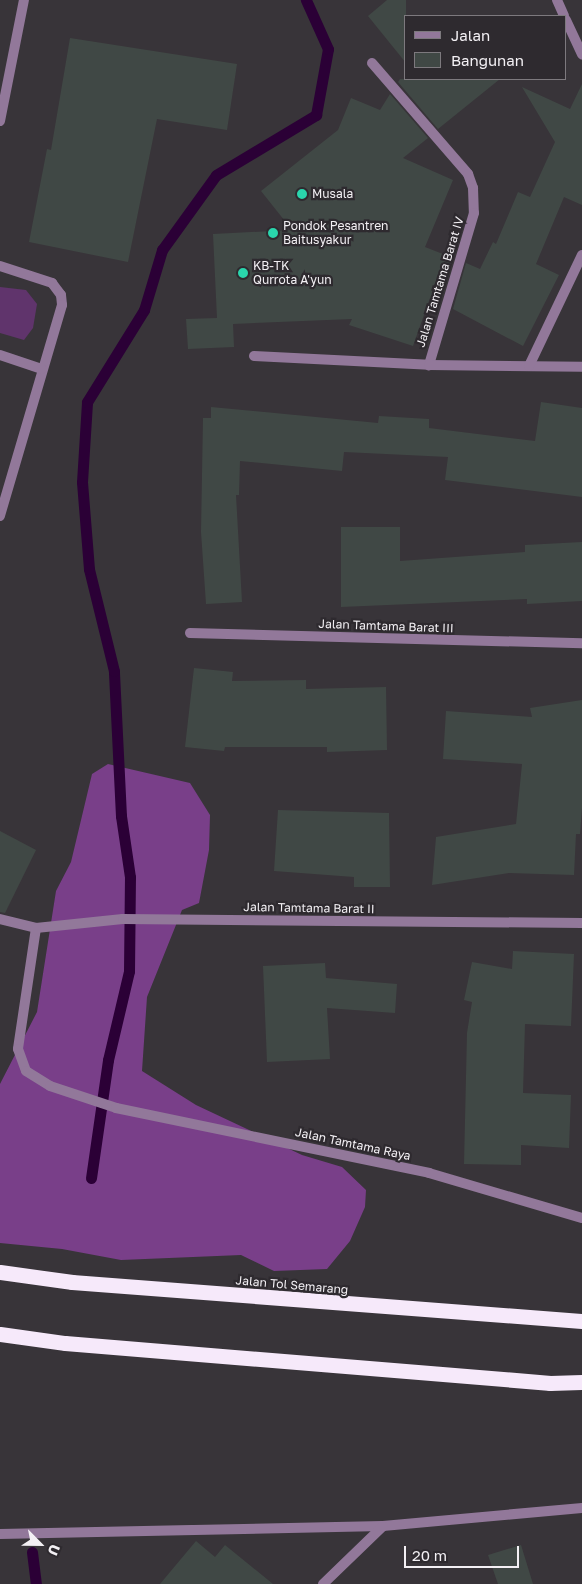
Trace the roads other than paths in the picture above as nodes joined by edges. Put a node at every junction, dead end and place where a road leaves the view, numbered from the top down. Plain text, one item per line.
1 (24, 0) edge
2 (557, 0) edge
3 (564, 15) edge
4 (567, 22) edge
5 (582, 55) edge
6 (372, 63) dead end
7 (0, 121) edge
8 (582, 255) edge
9 (0, 266) edge
10 (0, 355) edge
11 (254, 356) dead end
12 (429, 364) junction
13 (529, 366) junction
14 (582, 367) edge
15 (42, 369) junction
16 (0, 516) edge
17 (190, 633) dead end
18 (582, 643) edge
19 (0, 919) edge
20 (582, 923) edge
21 (36, 928) junction
22 (582, 1218) edge
23 (0, 1272) edge
24 (582, 1322) edge
25 (0, 1334) edge
26 (582, 1382) edge
27 (582, 1508) edge
28 (383, 1526) junction
29 (0, 1534) edge
30 (324, 1584) edge

1 - 7 street
2 - 3 street
4 - 5 street
6 - 12 street, Jalan Tamtama Barat IV
8 - 13 street
9 - 15 street
10 - 15 street
11 - 12 street, Jalan Tamtama Barat IV
12 - 13 street, Jalan Tamtama Barat IV
13 - 14 street, Jalan Tamtama Barat IV
15 - 16 street
17 - 18 street, Jalan Tamtama Barat III
19 - 21 street
20 - 21 street, Jalan Tamtama Barat II
21 - 22 street, Jalan Tamtama Raya
23 - 24 highway, Jalan Tol Semarang
25 - 26 highway
27 - 28 street
28 - 29 street
28 - 30 street

